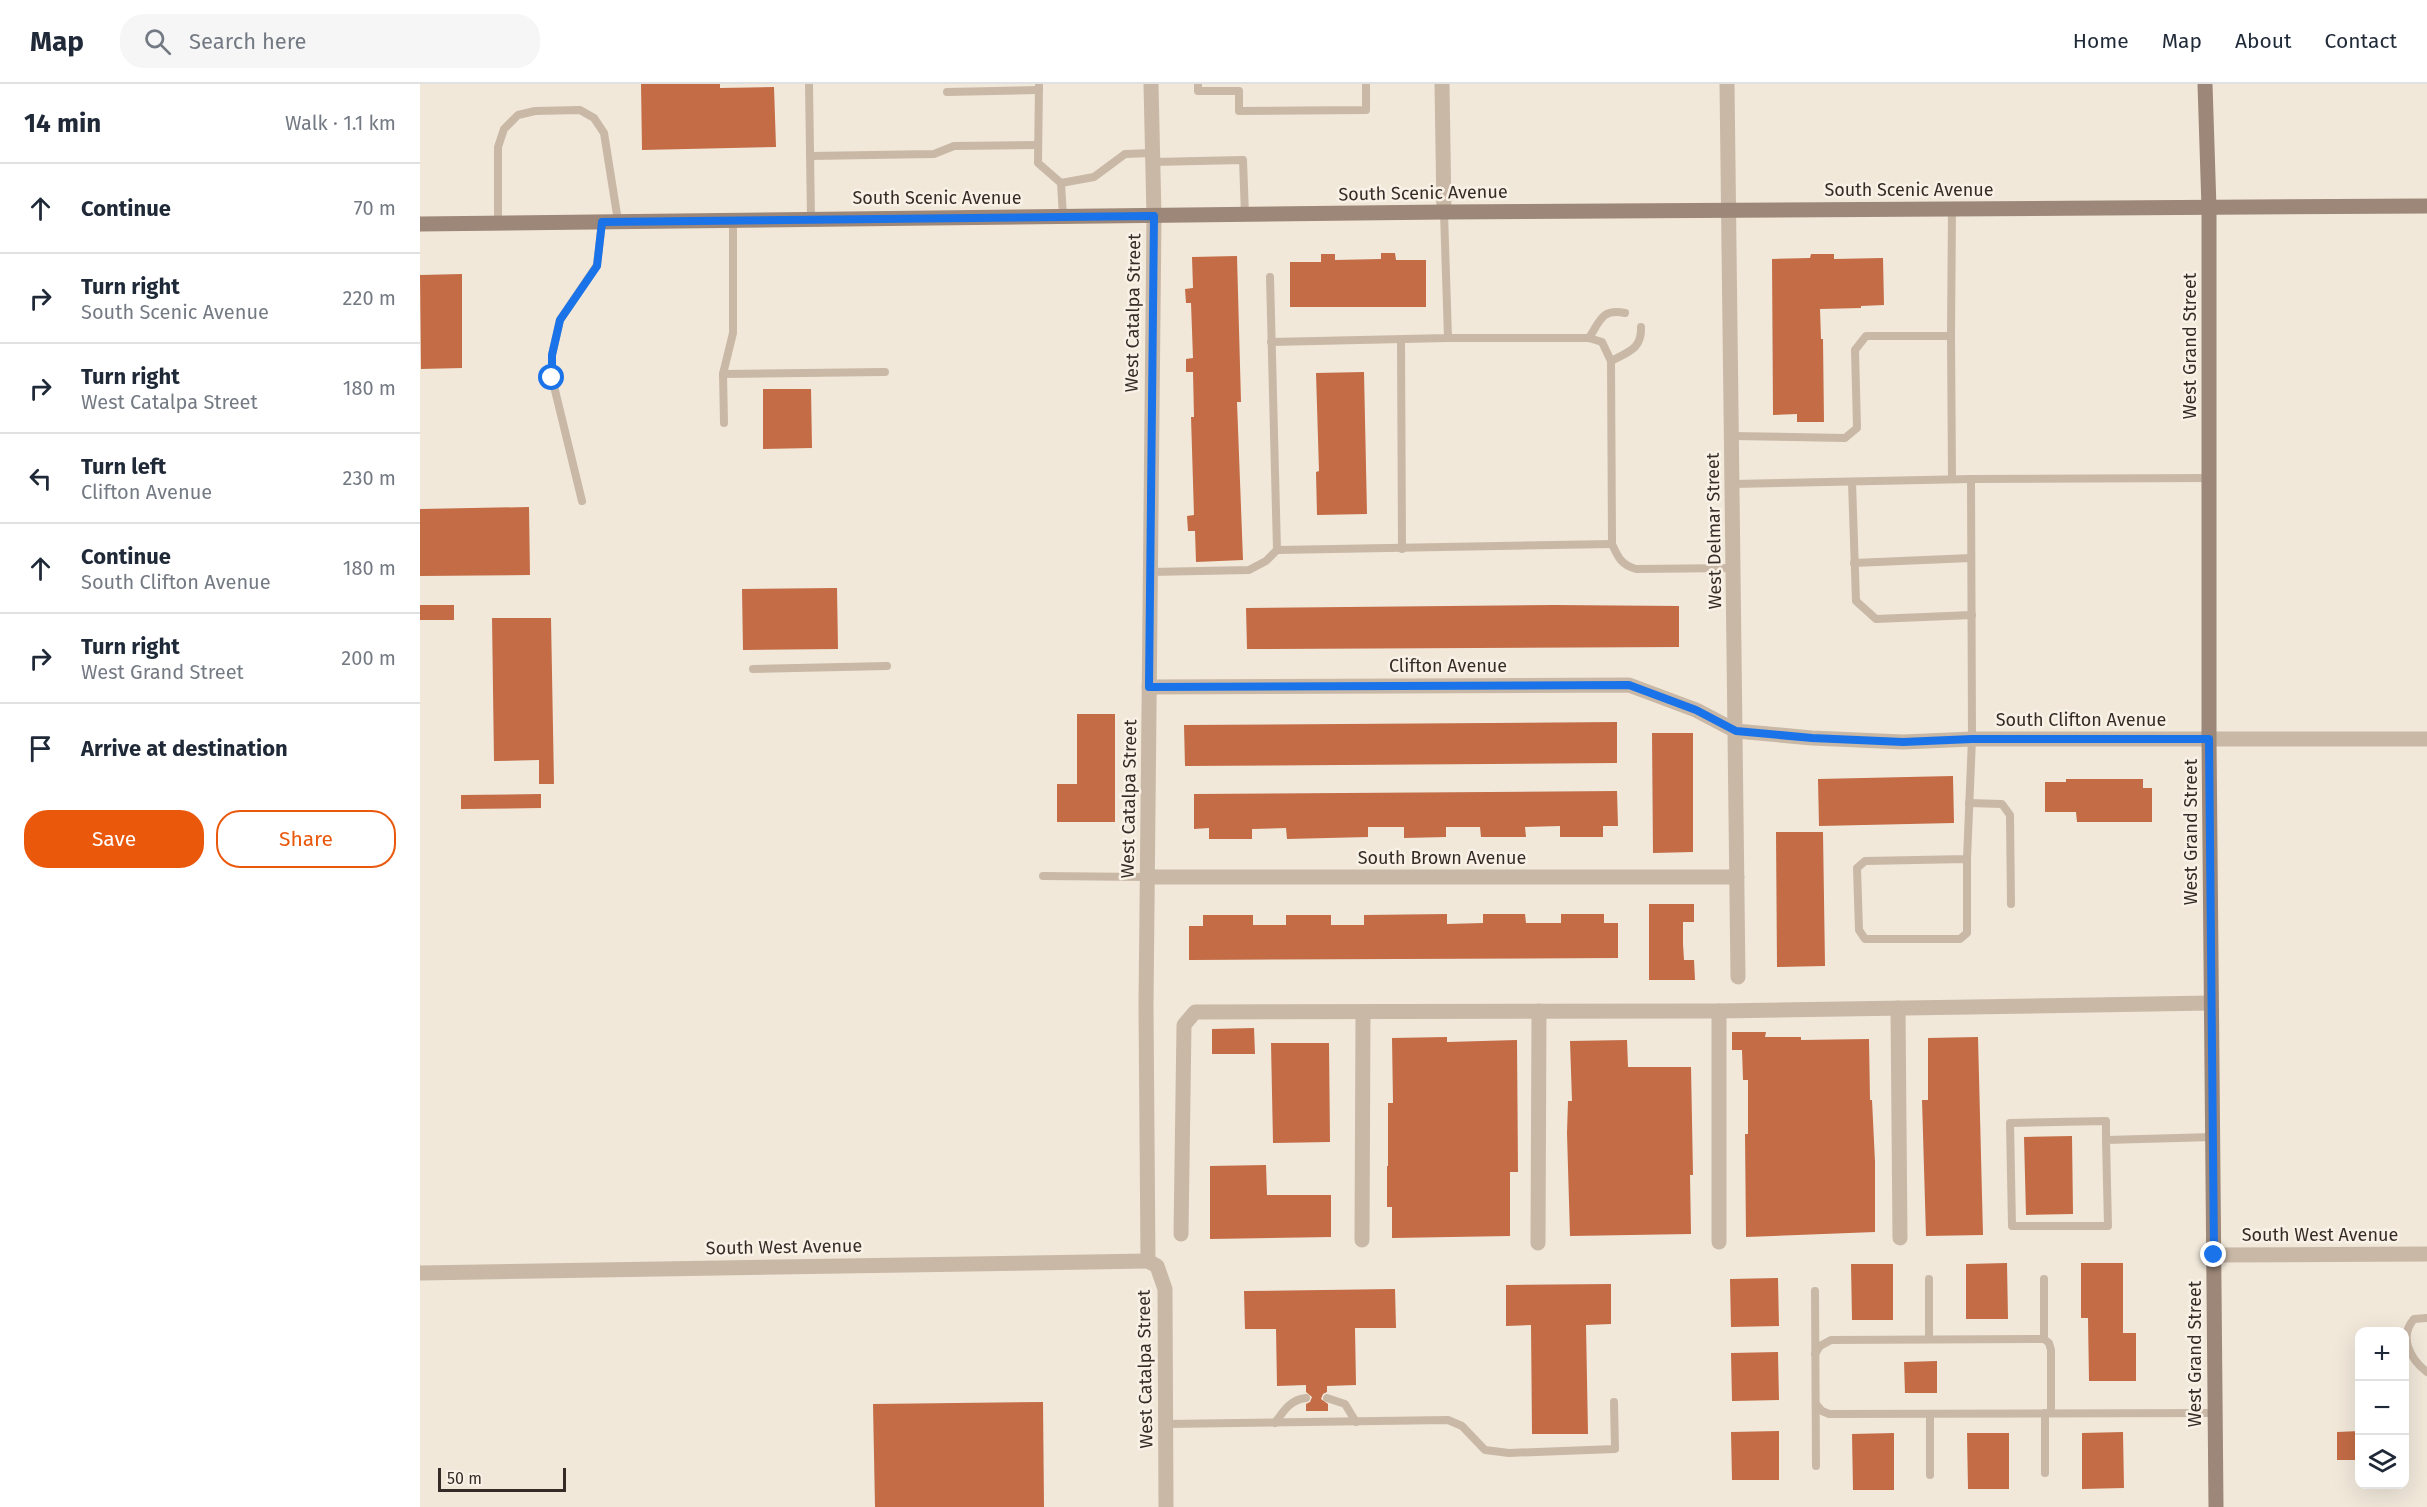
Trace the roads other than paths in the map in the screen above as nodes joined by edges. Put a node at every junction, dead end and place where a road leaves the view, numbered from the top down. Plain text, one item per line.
1 (809, 84) edge
2 (1151, 84) edge
3 (1198, 84) edge
4 (1366, 84) edge
5 (1442, 84) edge
6 (1727, 84) edge
7 (2205, 84) edge
8 (1039, 87) edge
9 (947, 92) dead end
10 (1038, 145) junction
11 (810, 156) junction
12 (1152, 158) junction
13 (1061, 183) junction
14 (2427, 206) edge
15 (2209, 208) junction
16 (1952, 210) junction
17 (1730, 211) junction
18 (1444, 212) junction
19 (1245, 215) junction
20 (1154, 216) junction
21 (1063, 217) junction
22 (812, 219) junction
23 (733, 220) junction
24 (618, 221) junction
25 (602, 222) junction
26 (498, 223) junction
27 (420, 224) edge
28 (1270, 277) dead end
29 (1625, 313) dead end
30 (1641, 327) dead end
31 (1951, 336) junction
32 (1448, 338) junction
33 (1589, 338) junction
34 (1401, 340) junction
35 (1272, 342) junction
36 (1611, 361) junction
37 (885, 372) dead end
38 (723, 374) junction
39 (724, 423) dead end
40 (1732, 436) junction
41 (2209, 478) junction
42 (1952, 479) junction
43 (1971, 479) junction
44 (1852, 482) junction
45 (1733, 484) junction
46 (582, 501) dead end
47 (1612, 544) junction
48 (1402, 549) junction
49 (1277, 550) junction
50 (1971, 558) junction
51 (1854, 563) junction
52 (1734, 568) junction
53 (1150, 572) junction
54 (1972, 615) junction
55 (886, 666) dead end
56 (753, 669) dead end
57 (1149, 687) junction
58 (1736, 731) junction
59 (1972, 739) junction
60 (2209, 739) junction
61 (2427, 739) edge
62 (1970, 803) junction
63 (1967, 859) junction
64 (1043, 876) dead end
65 (1737, 877) junction
66 (1147, 878) junction
67 (2011, 904) dead end
68 (1738, 977) dead end
69 (2211, 1003) junction
70 (1898, 1008) junction
71 (1539, 1011) junction
72 (1719, 1011) junction
73 (1363, 1012) junction
74 (2213, 1137) junction
75 (2106, 1140) junction
76 (1181, 1234) dead end
77 (1900, 1238) dead end
78 (1362, 1240) dead end
79 (1719, 1242) dead end
80 (1538, 1243) dead end
81 (2427, 1254) edge
82 (2214, 1255) junction
83 (1148, 1261) junction
84 (420, 1273) edge
85 (1929, 1278) dead end
86 (2044, 1279) dead end
87 (1815, 1291) dead end
88 (2427, 1318) edge
89 (2044, 1339) junction
90 (1929, 1340) junction
91 (1815, 1354) junction
92 (2427, 1372) edge
93 (1306, 1398) dead end
94 (1327, 1398) dead end
95 (1614, 1402) dead end
96 (1816, 1404) junction
97 (2048, 1413) junction
98 (2215, 1413) junction
99 (1930, 1414) junction
100 (1356, 1422) junction
101 (1275, 1423) junction
102 (1166, 1424) junction
103 (1816, 1466) dead end
104 (2045, 1473) dead end
105 (1930, 1475) dead end
106 (1166, 1507) edge
107 (2216, 1507) edge

1 - 11 lane
2 - 12 street, West Catalpa Street
3 - 4 lane
5 - 18 street
6 - 17 street, West Delmar Street
7 - 15 main road, West Grand Street
8 - 9 lane
8 - 10 lane
10 - 11 lane
10 - 13 lane
11 - 22 lane
12 - 13 lane
12 - 19 lane
12 - 20 street, West Catalpa Street
13 - 21 lane
14 - 15 main road, South Scenic Avenue
15 - 16 main road, South Scenic Avenue
15 - 41 main road, West Grand Street
16 - 17 main road, South Scenic Avenue
16 - 31 lane
17 - 18 main road, South Scenic Avenue
17 - 40 street, West Delmar Street
18 - 19 main road, South Scenic Avenue
18 - 32 lane
19 - 20 main road, South Scenic Avenue
20 - 21 main road, South Scenic Avenue
20 - 53 street, West Catalpa Street
21 - 22 main road, South Scenic Avenue
22 - 23 main road, South Scenic Avenue
23 - 24 main road, South Scenic Avenue
23 - 38 lane
24 - 25 main road, South Scenic Avenue
24 - 26 lane
25 - 26 main road, South Scenic Avenue
25 - 46 lane
26 - 27 main road, South Scenic Avenue
28 - 35 lane
29 - 33 lane
30 - 36 lane
31 - 40 lane
31 - 42 lane
32 - 33 lane
32 - 34 lane
33 - 36 lane
34 - 35 lane
34 - 48 lane
35 - 49 lane
36 - 47 lane
37 - 38 lane
38 - 39 lane
40 - 45 street, West Delmar Street
41 - 43 lane
41 - 60 main road, West Grand Street
42 - 43 lane
42 - 44 lane
43 - 50 lane
44 - 45 lane
44 - 51 lane
45 - 52 street, West Delmar Street
47 - 48 lane
47 - 52 lane
48 - 49 lane
49 - 53 lane
50 - 51 lane
50 - 54 lane
51 - 54 lane
52 - 58 street, West Delmar Street
53 - 57 street, West Catalpa Street
54 - 59 lane
55 - 56 lane
57 - 58 street, Clifton Avenue
57 - 66 street, West Catalpa Street
58 - 59 street, South Clifton Avenue
58 - 65 street, West Delmar Street
59 - 60 street, South Clifton Avenue
59 - 62 lane
60 - 61 street, South Clifton Avenue
60 - 69 main road, West Grand Street
62 - 63 lane
62 - 67 lane
63 - 63 lane
64 - 66 lane
65 - 66 street, South Brown Avenue
65 - 68 street, West Delmar Street
66 - 83 street, West Catalpa Street
69 - 70 street
69 - 74 main road, West Grand Street
70 - 72 street
70 - 77 street
71 - 72 street
71 - 73 street
71 - 80 street
72 - 79 street
73 - 76 street
73 - 78 street
74 - 75 lane
74 - 82 main road, West Grand Street
75 - 75 lane
81 - 82 street, South West Avenue
82 - 98 main road, West Grand Street
83 - 84 street, South West Avenue
83 - 102 street, West Catalpa Street
85 - 90 lane
86 - 89 lane
87 - 91 lane
88 - 92 lane
89 - 90 lane
89 - 97 lane
90 - 91 lane
91 - 96 lane
93 - 101 lane
94 - 100 lane
95 - 100 lane
96 - 99 lane
96 - 103 lane
97 - 98 lane
97 - 99 lane
97 - 104 lane
98 - 107 main road, West Grand Street
99 - 105 lane
100 - 101 lane
101 - 102 lane
102 - 106 street, West Catalpa Street

